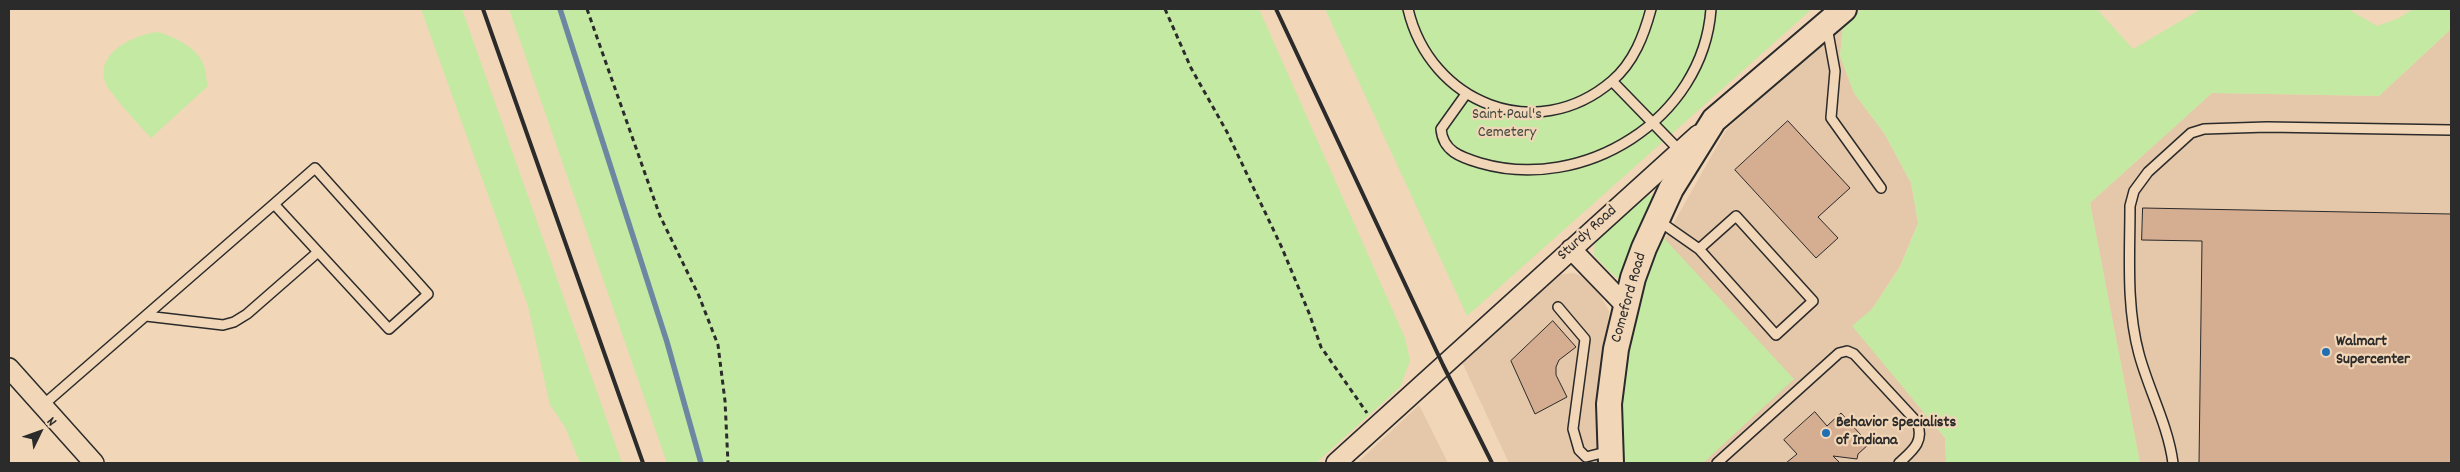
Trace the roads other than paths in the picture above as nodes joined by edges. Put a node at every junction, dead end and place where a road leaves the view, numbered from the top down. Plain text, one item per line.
1 (1408, 9) edge
2 (1651, 9) edge
3 (1710, 9) edge
4 (1844, 9) edge
5 (1826, 24) junction
6 (1612, 81) junction
7 (1466, 94) junction
8 (1714, 120) junction
9 (1653, 123) junction
10 (2451, 130) edge
11 (1680, 152) junction
12 (1881, 188) dead end
13 (274, 204) junction
14 (1656, 220) junction
15 (1571, 249) junction
16 (1699, 249) junction
17 (318, 252) junction
18 (1625, 305) junction
19 (1558, 307) dead end
20 (146, 316) junction
21 (9, 368) edge
22 (42, 406) junction
23 (1611, 457) edge
24 (94, 463) edge
25 (1336, 463) edge
26 (1717, 463) edge
27 (1899, 463) edge
28 (2173, 463) edge

1 - 7 lane
2 - 6 lane
3 - 9 lane
4 - 5 street, Sturdy Road
5 - 8 street, Sturdy Road
5 - 12 lane
6 - 7 lane
6 - 9 lane
7 - 9 lane
8 - 11 street, Sturdy Road
8 - 14 street, Comeford Road
9 - 11 lane
10 - 28 lane
11 - 15 street, Sturdy Road
13 - 17 lane
13 - 17 lane
13 - 20 lane
14 - 16 lane
14 - 18 street, Comeford Road
15 - 18 street
15 - 25 street, Sturdy Road
16 - 16 lane
17 - 20 lane
18 - 23 street, Comeford Road
19 - 23 lane
20 - 22 lane
21 - 22 street
22 - 24 street
26 - 27 lane

